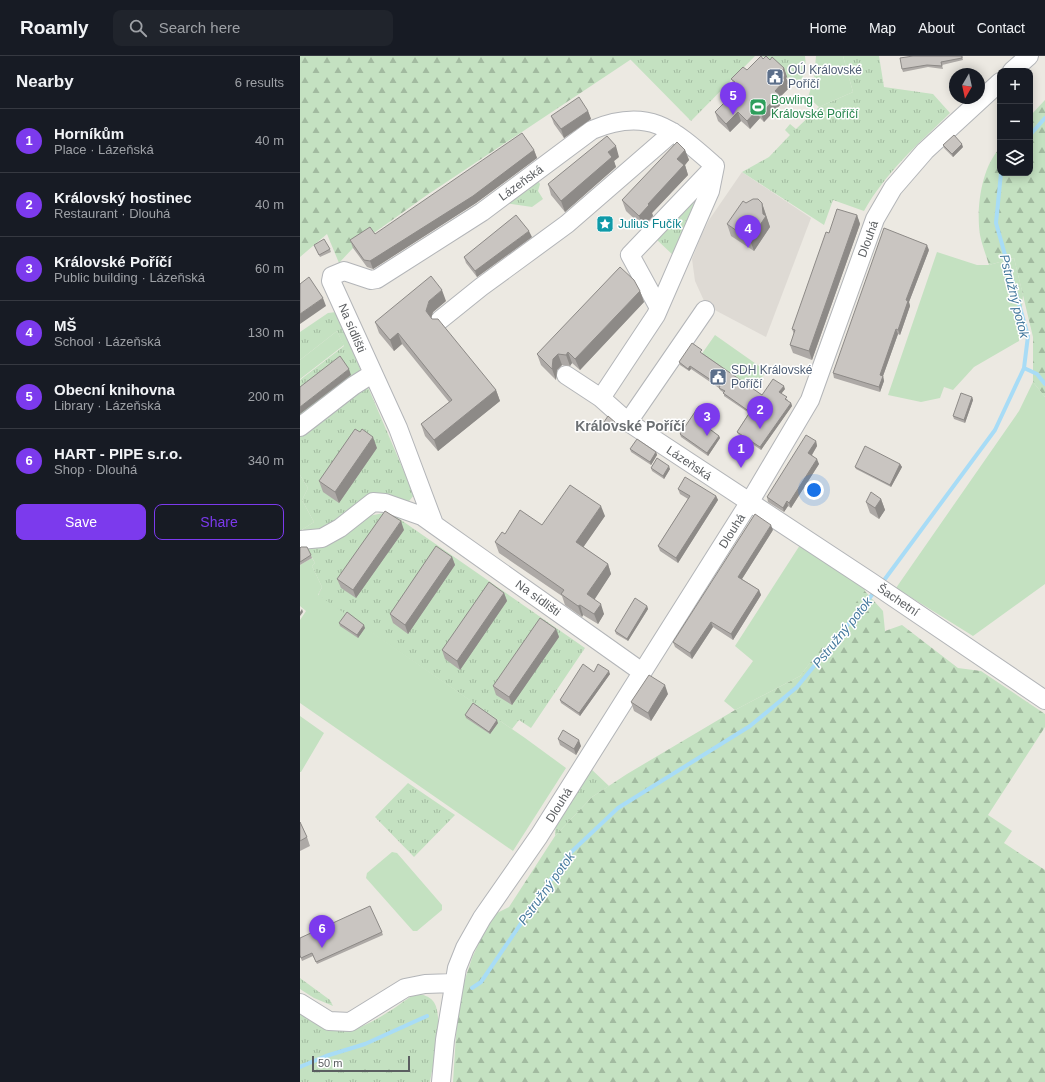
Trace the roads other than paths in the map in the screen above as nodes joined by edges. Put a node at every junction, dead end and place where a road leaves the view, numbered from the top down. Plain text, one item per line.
1 (1029, 56) edge
2 (1015, 68) edge
3 (997, 85) edge
4 (673, 132) junction
5 (715, 166) junction
6 (331, 281) joint
7 (659, 308) junction
8 (705, 310) dead end
9 (440, 320) edge
10 (372, 374) junction
11 (566, 375) dead end
12 (601, 398) junction
13 (628, 422) junction
14 (300, 427) edge
15 (749, 503) junction
16 (434, 524) junction
17 (300, 540) edge
18 (642, 672) junction
19 (1045, 700) edge
20 (454, 982) junction
21 (300, 1003) edge
22 (441, 1082) edge

1 - 2 street
3 - 15 street, Dlouhá
4 - 5 street, Lázeňská
4 - 6 street, Lázeňská
4 - 9 street
5 - 7 street
5 - 7 street
6 - 10 street, Na sídlišti
7 - 12 street
8 - 13 street
10 - 14 street
10 - 16 street, Na sídlišti
11 - 12 street, Lázeňská
12 - 13 street, Lázeňská
13 - 15 street, Lázeňská
15 - 18 street, Dlouhá
15 - 19 street, Šachetní
16 - 17 street, Na sídlišti
16 - 18 street, Na sídlišti
18 - 20 street, Dlouhá
20 - 21 street
20 - 22 street, Dlouhá

